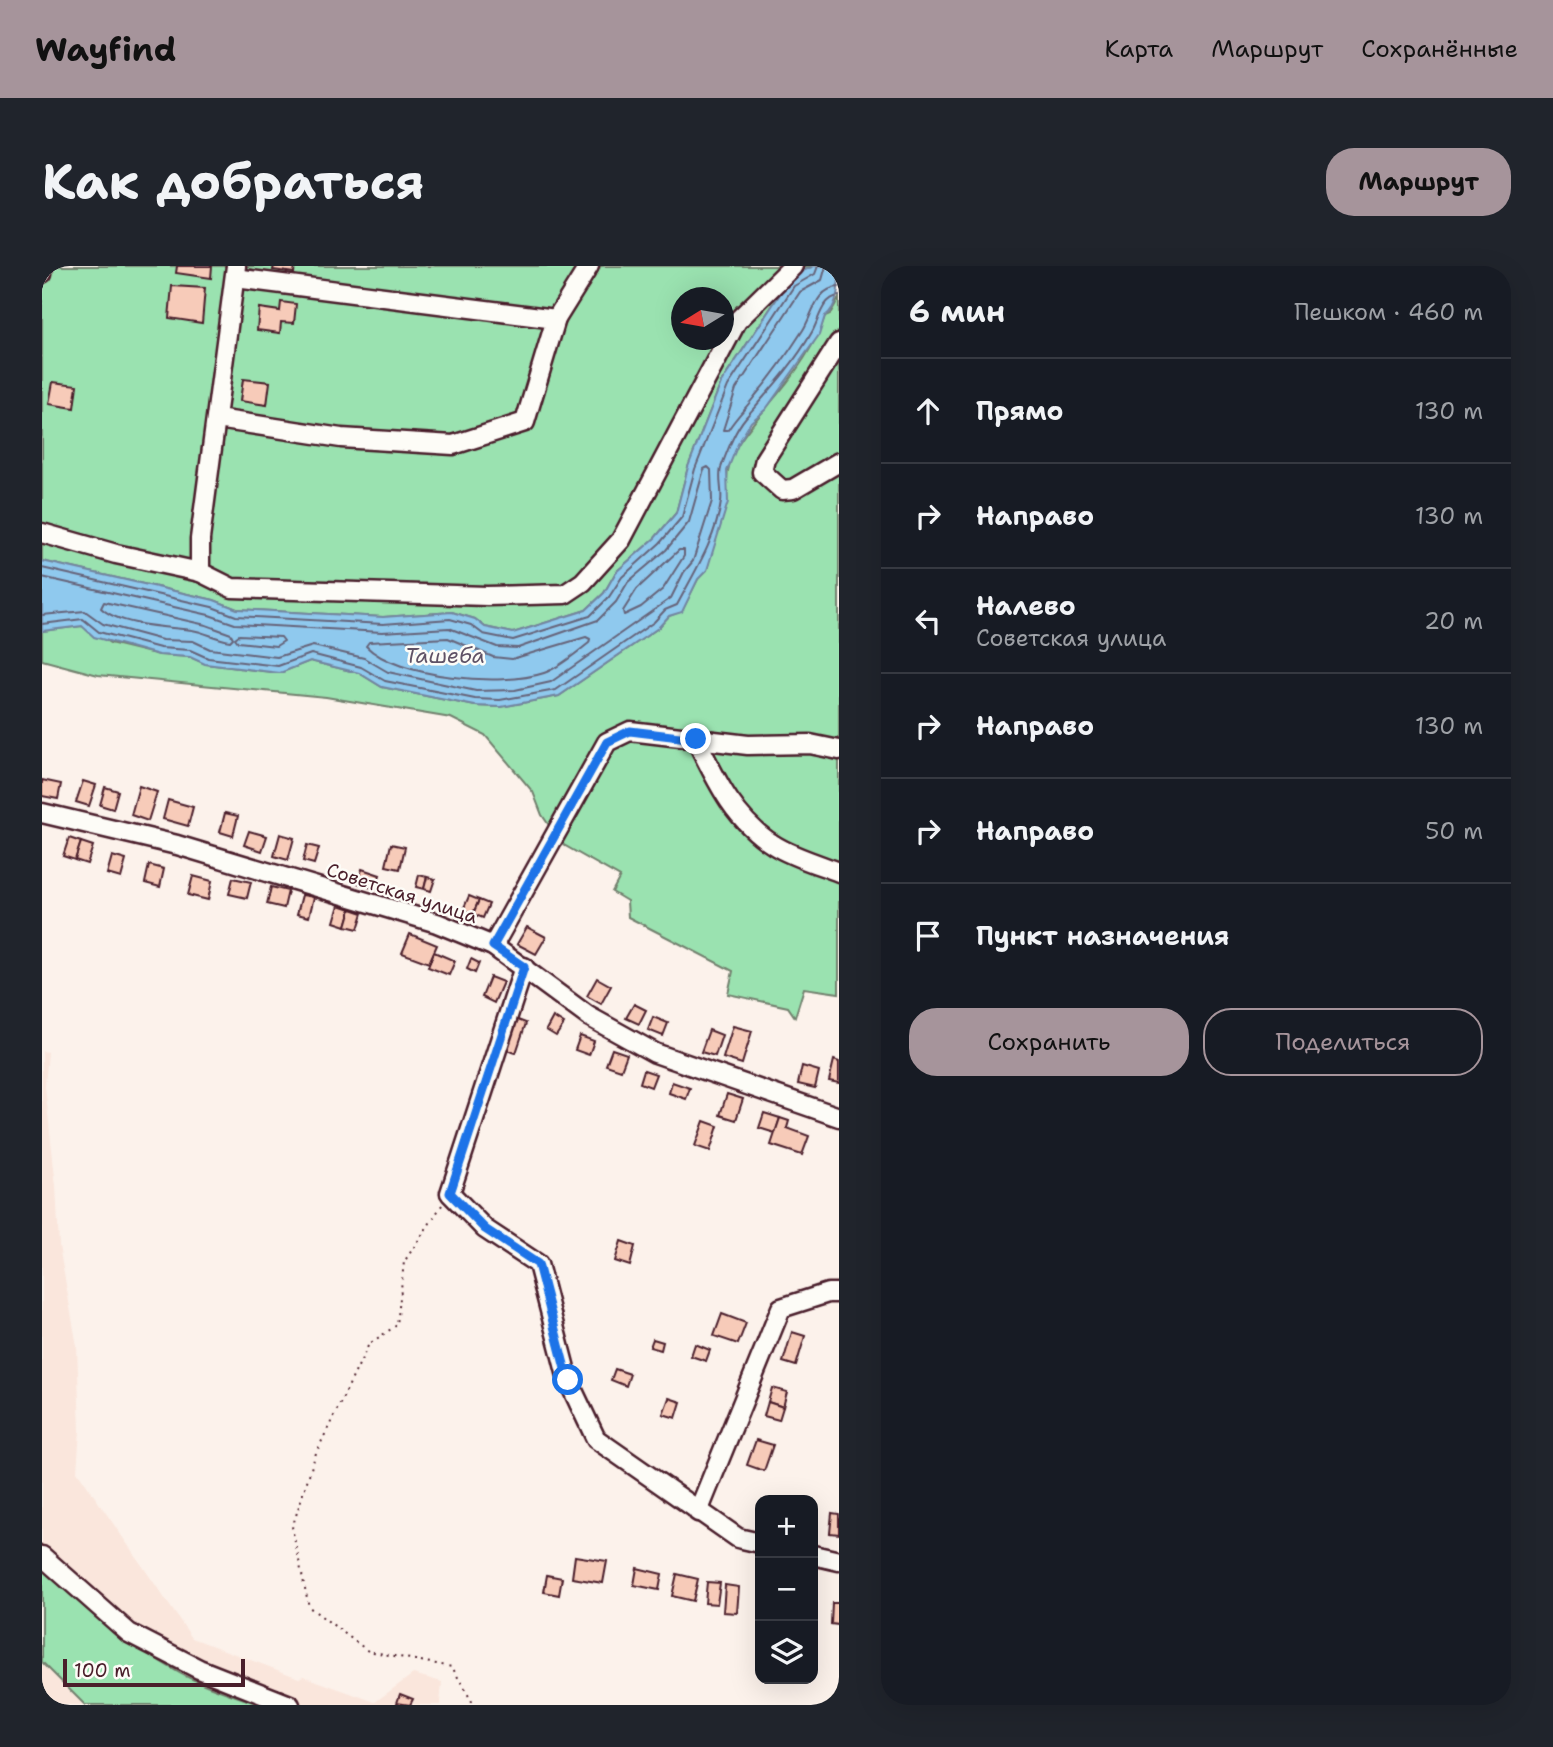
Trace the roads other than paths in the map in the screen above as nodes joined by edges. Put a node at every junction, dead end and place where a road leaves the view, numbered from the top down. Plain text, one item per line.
1 (43, 266) edge
2 (589, 266) edge
3 (793, 266) edge
4 (235, 272) edge
5 (42, 273) edge
6 (556, 319) junction
7 (839, 343) edge
8 (217, 419) junction
9 (839, 462) edge
10 (42, 533) edge
11 (200, 572) junction
12 (696, 739) junction
13 (839, 750) edge
14 (42, 813) edge
15 (839, 872) edge
16 (493, 946) junction
17 (524, 967) junction
18 (839, 1117) edge
19 (839, 1293) edge
20 (698, 1512) junction
21 (755, 1542) edge
22 (42, 1556) edge
23 (818, 1556) edge
24 (839, 1561) edge
25 (290, 1705) edge

1 - 5 street
2 - 6 street
3 - 11 street
4 - 6 street
4 - 8 street
6 - 8 street
7 - 9 street
8 - 11 street
10 - 11 street
12 - 13 street
12 - 15 street
12 - 16 street
14 - 16 street, Советская улица
16 - 17 street, Советская улица
17 - 18 street, Советская улица
17 - 20 street
19 - 20 street
20 - 21 street
22 - 25 street
23 - 24 street

